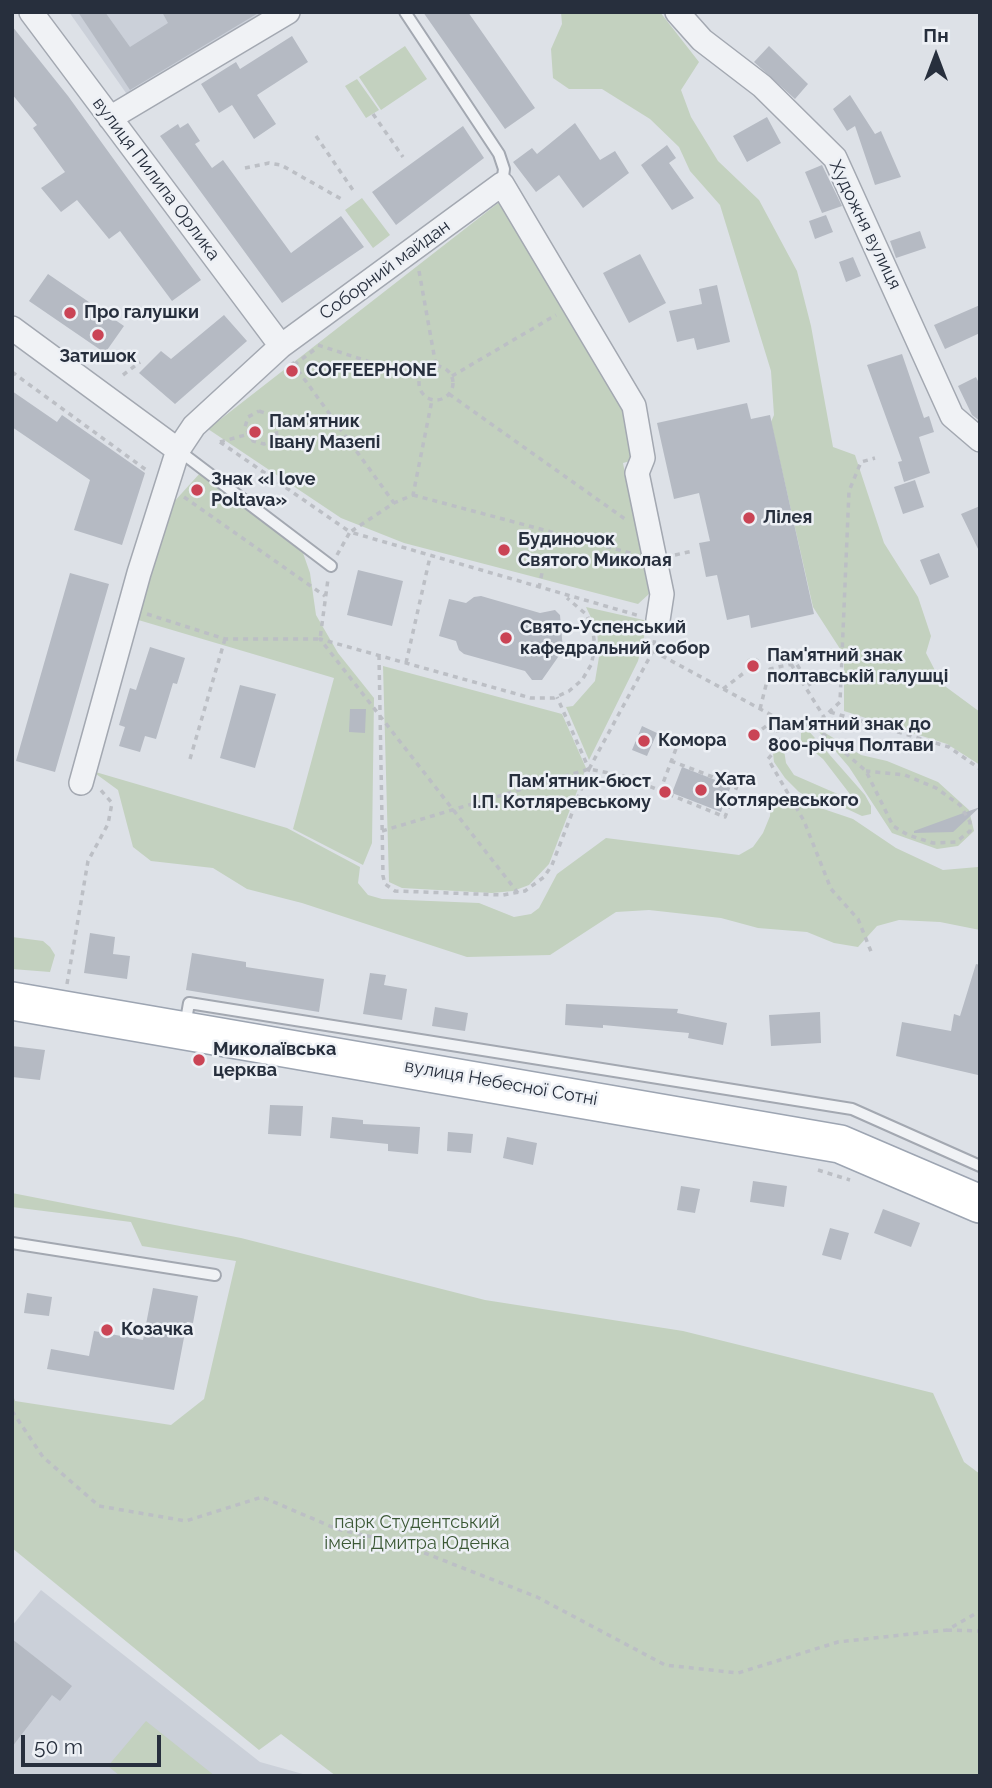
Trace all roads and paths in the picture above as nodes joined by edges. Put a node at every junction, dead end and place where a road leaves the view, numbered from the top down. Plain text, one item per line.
1 (31, 12) edge
2 (288, 12) edge
3 (405, 12) edge
4 (677, 12) edge
5 (373, 114) dead end
6 (110, 118) junction
7 (316, 136) dead end
8 (403, 157) dead end
9 (245, 167) dead end
10 (502, 184) junction
11 (355, 193) dead end
12 (343, 200) dead end
13 (418, 266) dead end
14 (574, 304) junction
15 (12, 328) edge
16 (309, 343) dead end
17 (281, 346) junction
18 (319, 346) junction
19 (140, 362) dead end
20 (295, 365) junction
21 (436, 366) junction
22 (12, 372) edge
23 (123, 375) dead end
24 (452, 376) junction
25 (419, 378) junction
26 (449, 394) junction
27 (432, 400) junction
28 (334, 420) junction
29 (276, 426) junction
30 (249, 434) junction
31 (980, 440) edge
32 (178, 450) junction
33 (875, 458) dead end
34 (167, 485) junction
35 (413, 495) junction
36 (394, 503) junction
37 (350, 532) junction
38 (551, 532) junction
39 (650, 536) junction
40 (693, 551) dead end
41 (430, 557) junction
42 (655, 560) junction
43 (331, 566) junction
44 (540, 588) junction
45 (560, 594) junction
46 (325, 596) junction
47 (130, 608) junction
48 (658, 620) junction
49 (225, 639) junction
50 (320, 639) junction
51 (653, 651) junction
52 (379, 655) junction
53 (406, 663) junction
54 (791, 664) junction
55 (749, 669) dead end
56 (723, 690) junction
57 (813, 690) dead end
58 (557, 697) junction
59 (760, 709) junction
60 (380, 712) junction
61 (830, 712) junction
62 (824, 717) junction
63 (777, 718) junction
64 (814, 726) junction
65 (754, 735) dead end
66 (677, 746) dead end
67 (190, 759) dead end
68 (671, 761) junction
69 (589, 769) junction
70 (980, 769) edge
71 (866, 771) junction
72 (90, 785) joint
73 (660, 791) junction
74 (454, 809) junction
75 (382, 831) junction
76 (518, 893) junction
77 (872, 954) dead end
78 (67, 984) dead end
79 (12, 1001) edge
80 (185, 1029) junction
81 (980, 1166) edge
82 (809, 1167) dead end
83 (862, 1184) dead end
84 (980, 1204) edge
85 (12, 1243) edge
86 (215, 1275) dead end
87 (12, 1411) edge
88 (980, 1611) edge
89 (947, 1630) junction
90 (980, 1631) edge

1 - 6 street, вулиця Пилипа Орлика
2 - 6 street
3 - 10 lane
4 - 31 street, Художня вулиця
5 - 8 path
6 - 17 street, вулиця Пилипа Орлика
7 - 11 path
9 - 12 path
10 - 14 street
10 - 17 street, Соборний майдан
13 - 21 path
14 - 24 path
14 - 39 street
15 - 32 street
16 - 18 path
17 - 20 path
17 - 32 street, Соборний майдан
18 - 20 path
18 - 25 path
19 - 23 path
20 - 28 path
21 - 24 path
21 - 25 path
22 - 34 path
24 - 26 path
25 - 27 path
26 - 27 path
26 - 39 path
27 - 35 path
28 - 29 path
28 - 36 path
29 - 30 path
29 - 30 path
30 - 37 path
32 - 34 street, Соборний майдан
32 - 43 lane
33 - 61 path
34 - 46 path
34 - 47 street, Соборний майдан
35 - 36 path
35 - 38 path
36 - 37 path
37 - 41 path
37 - 43 path
38 - 42 path
38 - 44 path
39 - 42 street
40 - 42 path
41 - 44 path
41 - 53 path
42 - 48 street
43 - 46 path
44 - 45 path
45 - 48 path
45 - 58 path
46 - 50 path
47 - 49 path
47 - 72 street, Соборний майдан
48 - 51 path
49 - 50 path
49 - 67 path
50 - 52 path
50 - 60 path
51 - 56 path
51 - 69 path
52 - 53 path
52 - 60 path
53 - 58 path
54 - 57 path
54 - 59 path
54 - 62 path
55 - 56 path
56 - 59 path
58 - 69 path
59 - 63 path
60 - 74 path
60 - 75 path
61 - 62 path
61 - 70 path
62 - 64 path
63 - 64 path
63 - 65 path
63 - 77 path
64 - 71 path
66 - 68 path
68 - 73 path
68 - 73 path
69 - 73 path
69 - 74 path
69 - 76 path
71 - 71 path
72 - 78 path
74 - 75 path
74 - 76 path
75 - 76 path
79 - 80 main road, вулиця Небесної Сотні
80 - 81 lane
80 - 84 main road, вулиця Небесної Сотні
82 - 83 path
85 - 86 lane
87 - 89 path
88 - 89 path
89 - 90 path

